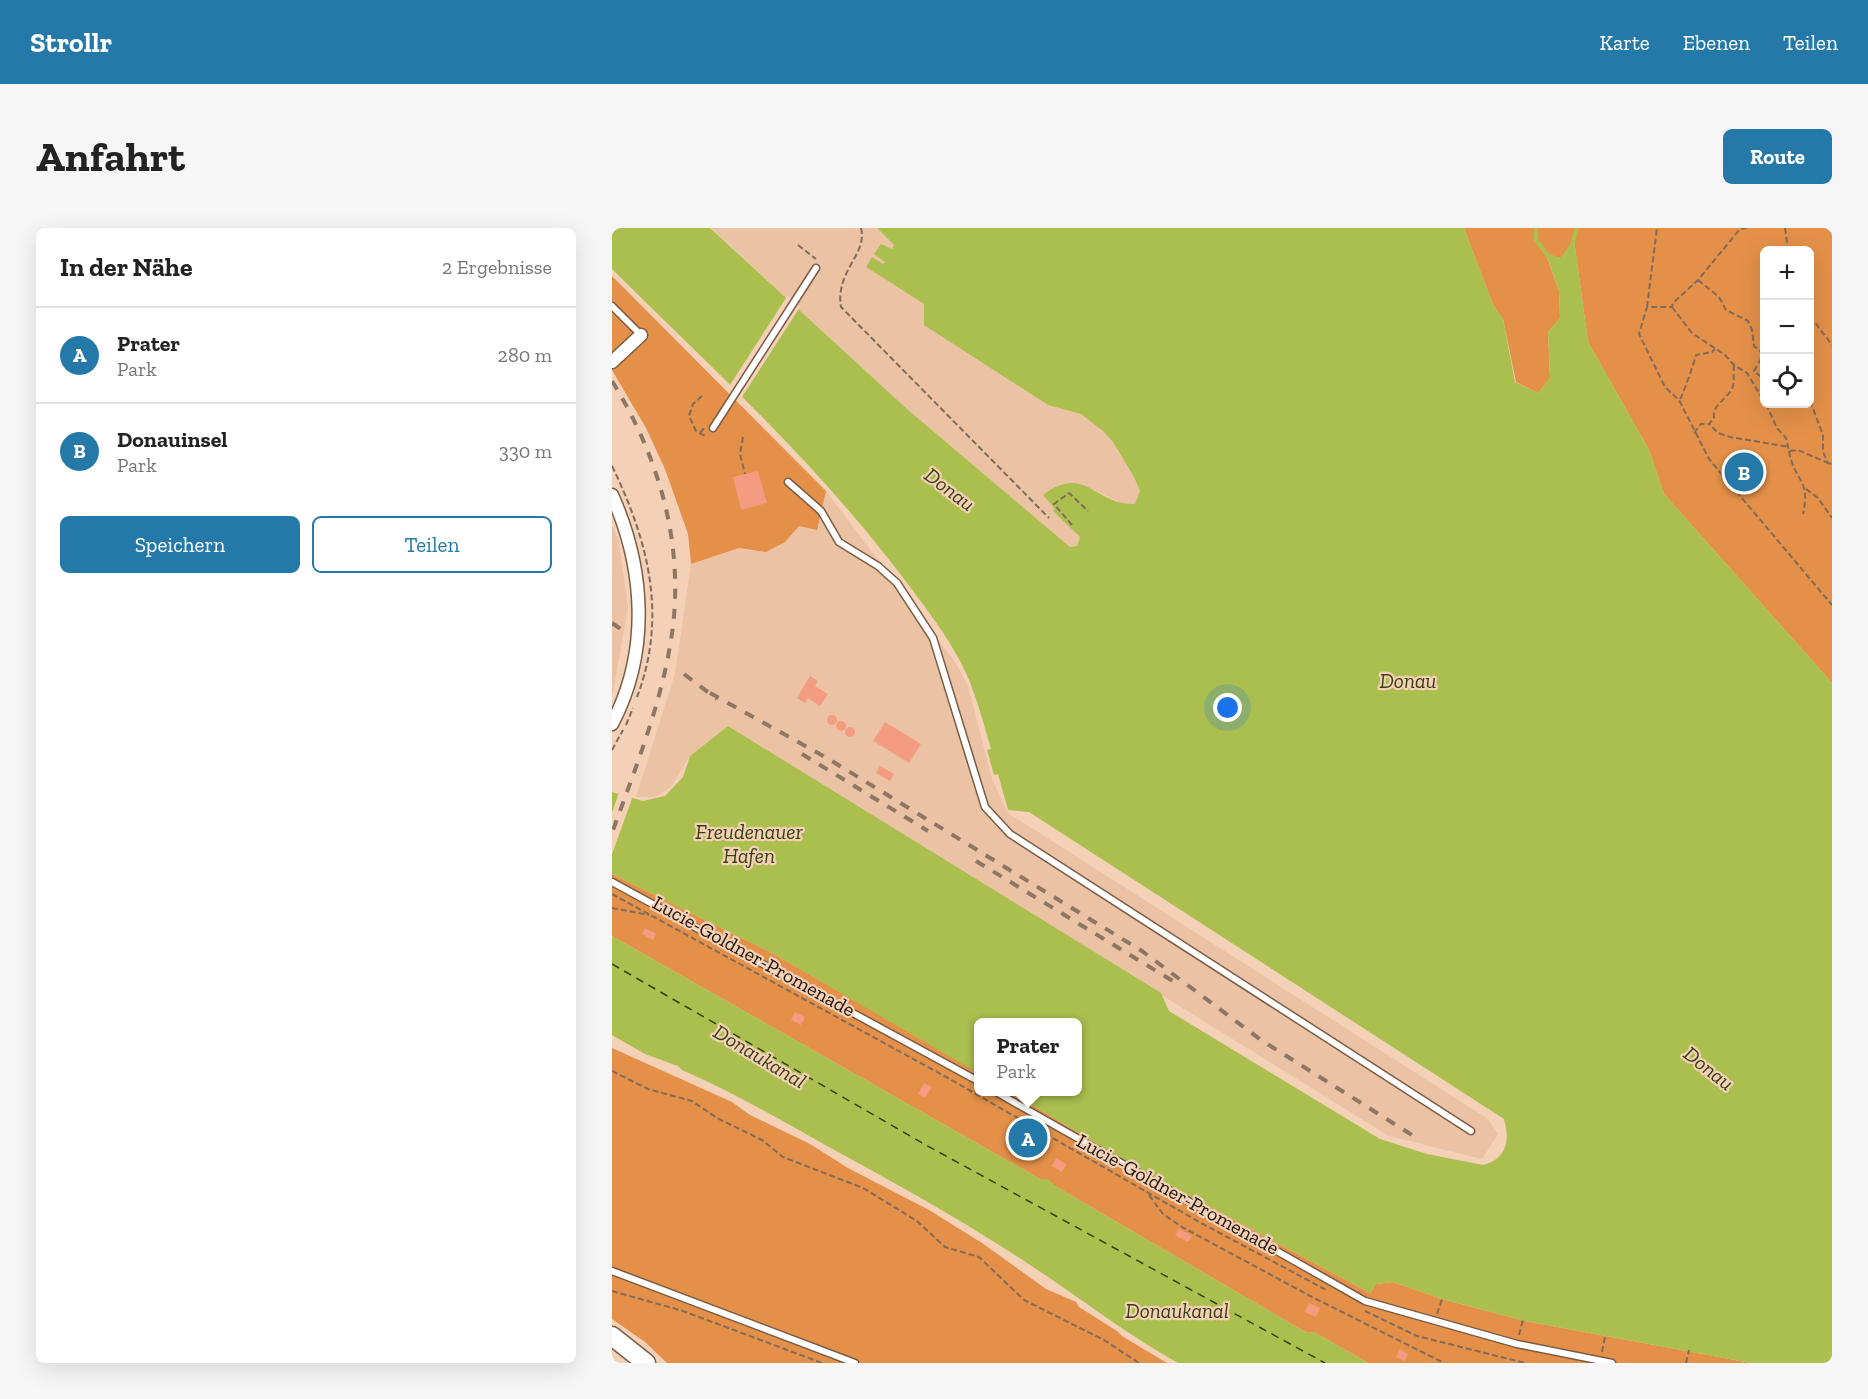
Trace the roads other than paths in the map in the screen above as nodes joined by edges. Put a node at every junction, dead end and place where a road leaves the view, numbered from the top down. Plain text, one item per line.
1 (816, 268) dead end
2 (612, 306) edge
3 (641, 335) joint
4 (612, 362) edge
5 (713, 428) dead end
6 (788, 482) dead end
7 (612, 495) edge
8 (619, 720) edge
9 (612, 882) edge
10 (974, 1079) edge
11 (1003, 1096) edge
12 (1471, 1131) dead end
13 (612, 1271) edge
14 (612, 1336) edge
15 (646, 1363) edge
16 (855, 1363) edge
17 (1612, 1363) edge

1 - 5 lane
2 - 3 lane
3 - 4 street
6 - 12 lane
7 - 8 street
9 - 10 lane
11 - 17 lane
13 - 16 lane
14 - 15 main road

